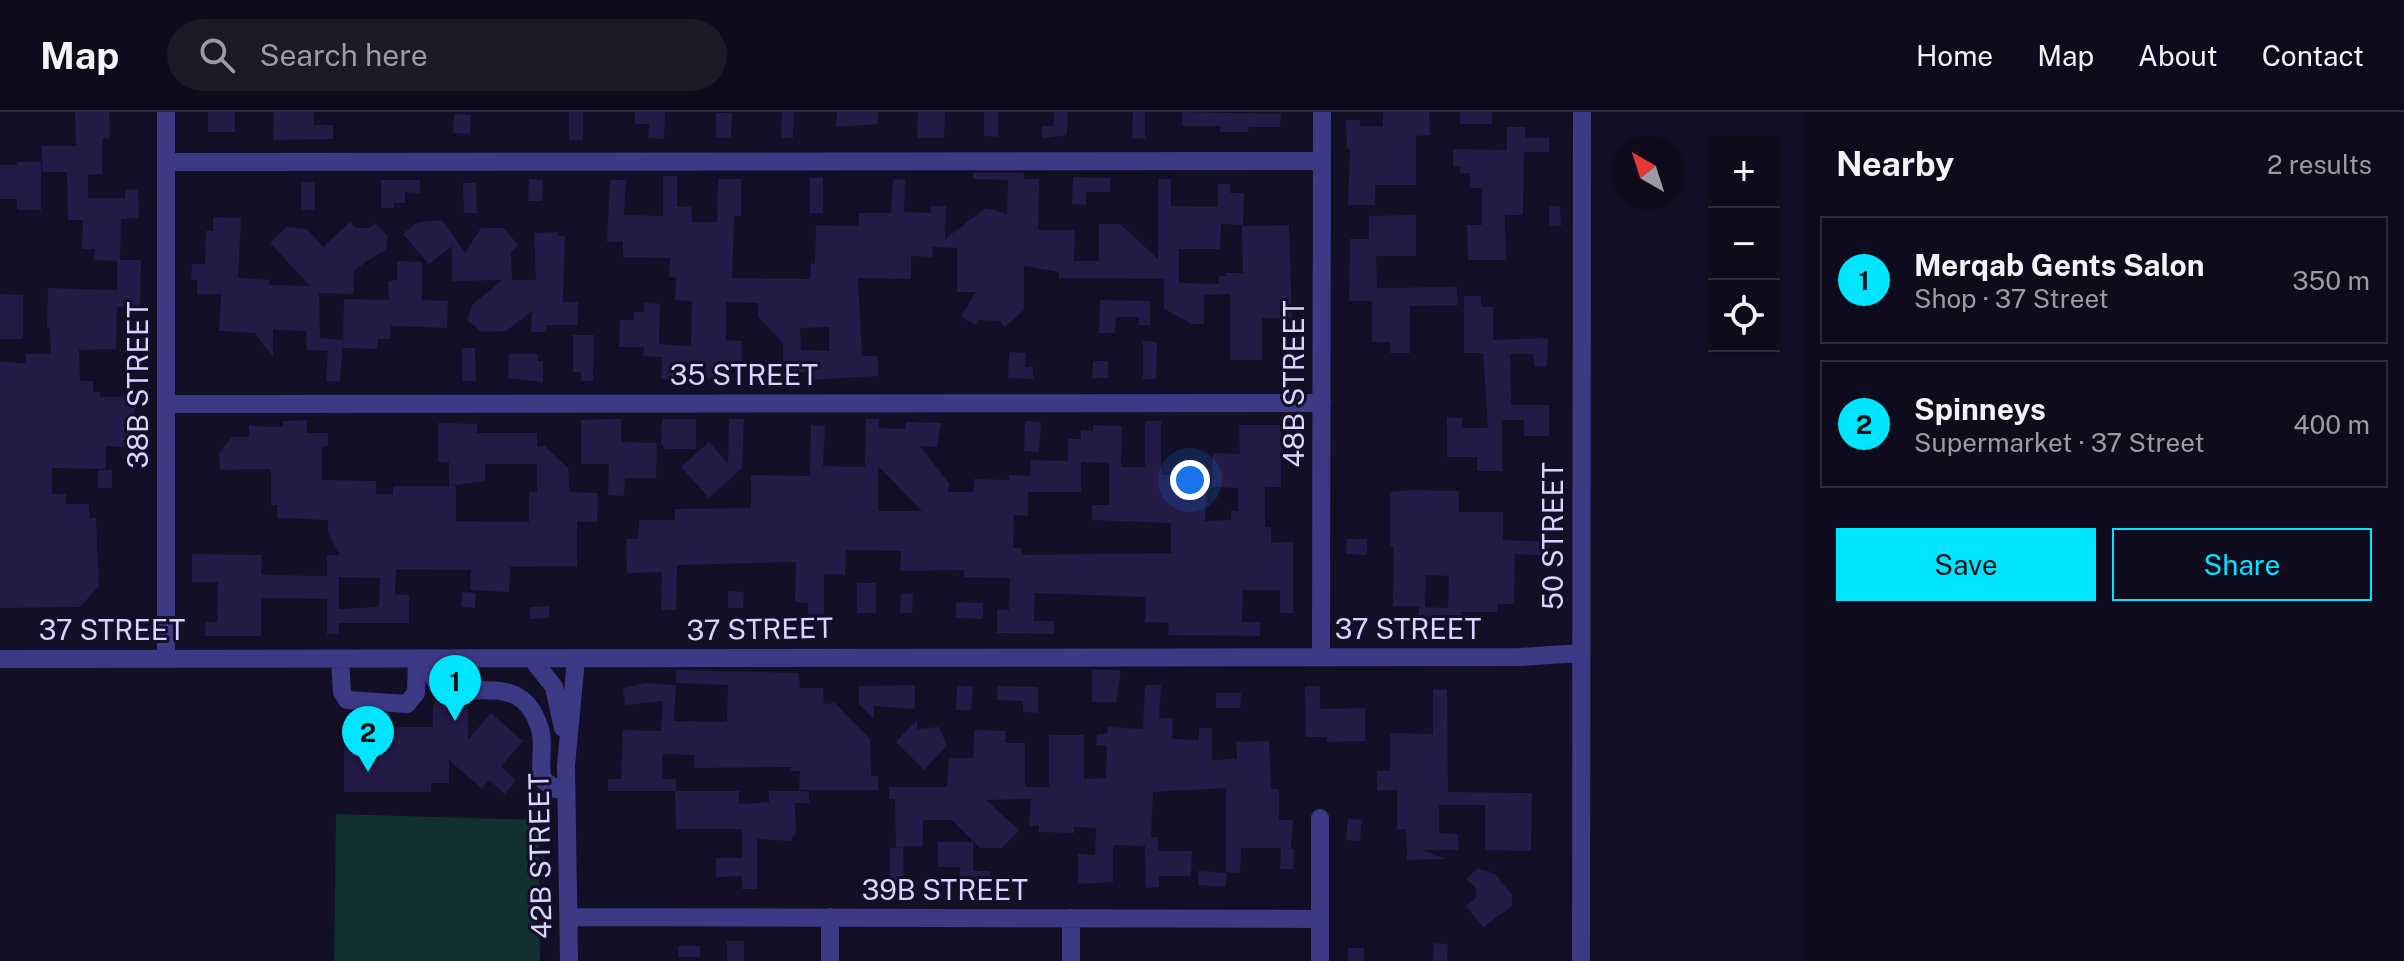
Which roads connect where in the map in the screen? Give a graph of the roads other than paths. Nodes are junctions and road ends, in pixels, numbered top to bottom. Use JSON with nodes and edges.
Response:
{"nodes":[{"id":1,"x":166,"y":112,"type":"edge"},
{"id":2,"x":1322,"y":112,"type":"edge"},
{"id":3,"x":1582,"y":112,"type":"edge"},
{"id":4,"x":1322,"y":161,"type":"junction"},
{"id":5,"x":166,"y":162,"type":"junction"},
{"id":6,"x":1322,"y":403,"type":"junction"},
{"id":7,"x":166,"y":404,"type":"junction"},
{"id":8,"x":1321,"y":656,"type":"junction"},
{"id":9,"x":166,"y":657,"type":"junction"},
{"id":10,"x":1581,"y":658,"type":"junction"},
{"id":11,"x":0,"y":659,"type":"edge"},
{"id":12,"x":532,"y":659,"type":"junction"},
{"id":13,"x":576,"y":659,"type":"junction"},
{"id":14,"x":340,"y":660,"type":"junction"},
{"id":15,"x":425,"y":660,"type":"junction"},
{"id":16,"x":566,"y":751,"type":"junction"},
{"id":17,"x":566,"y":789,"type":"junction"},
{"id":18,"x":1320,"y":818,"type":"dead end"},
{"id":19,"x":569,"y":917,"type":"junction"},
{"id":20,"x":830,"y":917,"type":"junction"},
{"id":21,"x":1071,"y":918,"type":"junction"},
{"id":22,"x":1320,"y":919,"type":"junction"},
{"id":23,"x":569,"y":961,"type":"edge"},
{"id":24,"x":830,"y":961,"type":"edge"},
{"id":25,"x":1071,"y":961,"type":"edge"},
{"id":26,"x":1320,"y":961,"type":"edge"},
{"id":27,"x":1581,"y":961,"type":"edge"}],
"edges":[{"from":1,"to":5,"type":"street","name":"38B STREET"},
{"from":2,"to":4,"type":"street","name":"48B STREET"},
{"from":3,"to":10,"type":"street","name":"50 STREET"},
{"from":4,"to":5,"type":"street"},
{"from":4,"to":6,"type":"street","name":"48B STREET"},
{"from":5,"to":7,"type":"street","name":"38B STREET"},
{"from":6,"to":7,"type":"street","name":"35 STREET"},
{"from":6,"to":8,"type":"street","name":"48B STREET"},
{"from":7,"to":9,"type":"street","name":"38B STREET"},
{"from":8,"to":10,"type":"street","name":"37 STREET"},
{"from":8,"to":13,"type":"street","name":"37 STREET"},
{"from":9,"to":11,"type":"street","name":"37 STREET"},
{"from":9,"to":14,"type":"street","name":"37 STREET"},
{"from":10,"to":27,"type":"street","name":"50 STREET"},
{"from":12,"to":13,"type":"street","name":"37 STREET"},
{"from":12,"to":15,"type":"street","name":"37 STREET"},
{"from":12,"to":16,"type":"street","name":"42B STREET"},
{"from":13,"to":16,"type":"street","name":"42B STREET"},
{"from":14,"to":15,"type":"street","name":"37 STREET"},
{"from":14,"to":15,"type":"street"},
{"from":15,"to":17,"type":"street"},
{"from":16,"to":17,"type":"street","name":"42B STREET"},
{"from":17,"to":19,"type":"street","name":"42B STREET"},
{"from":18,"to":22,"type":"street"},
{"from":19,"to":20,"type":"street","name":"39B STREET"},
{"from":19,"to":23,"type":"street","name":"42B STREET"},
{"from":20,"to":21,"type":"street","name":"39B STREET"},
{"from":20,"to":24,"type":"street"},
{"from":21,"to":22,"type":"street","name":"39B STREET"},
{"from":21,"to":25,"type":"street"},
{"from":22,"to":26,"type":"street"}]}
